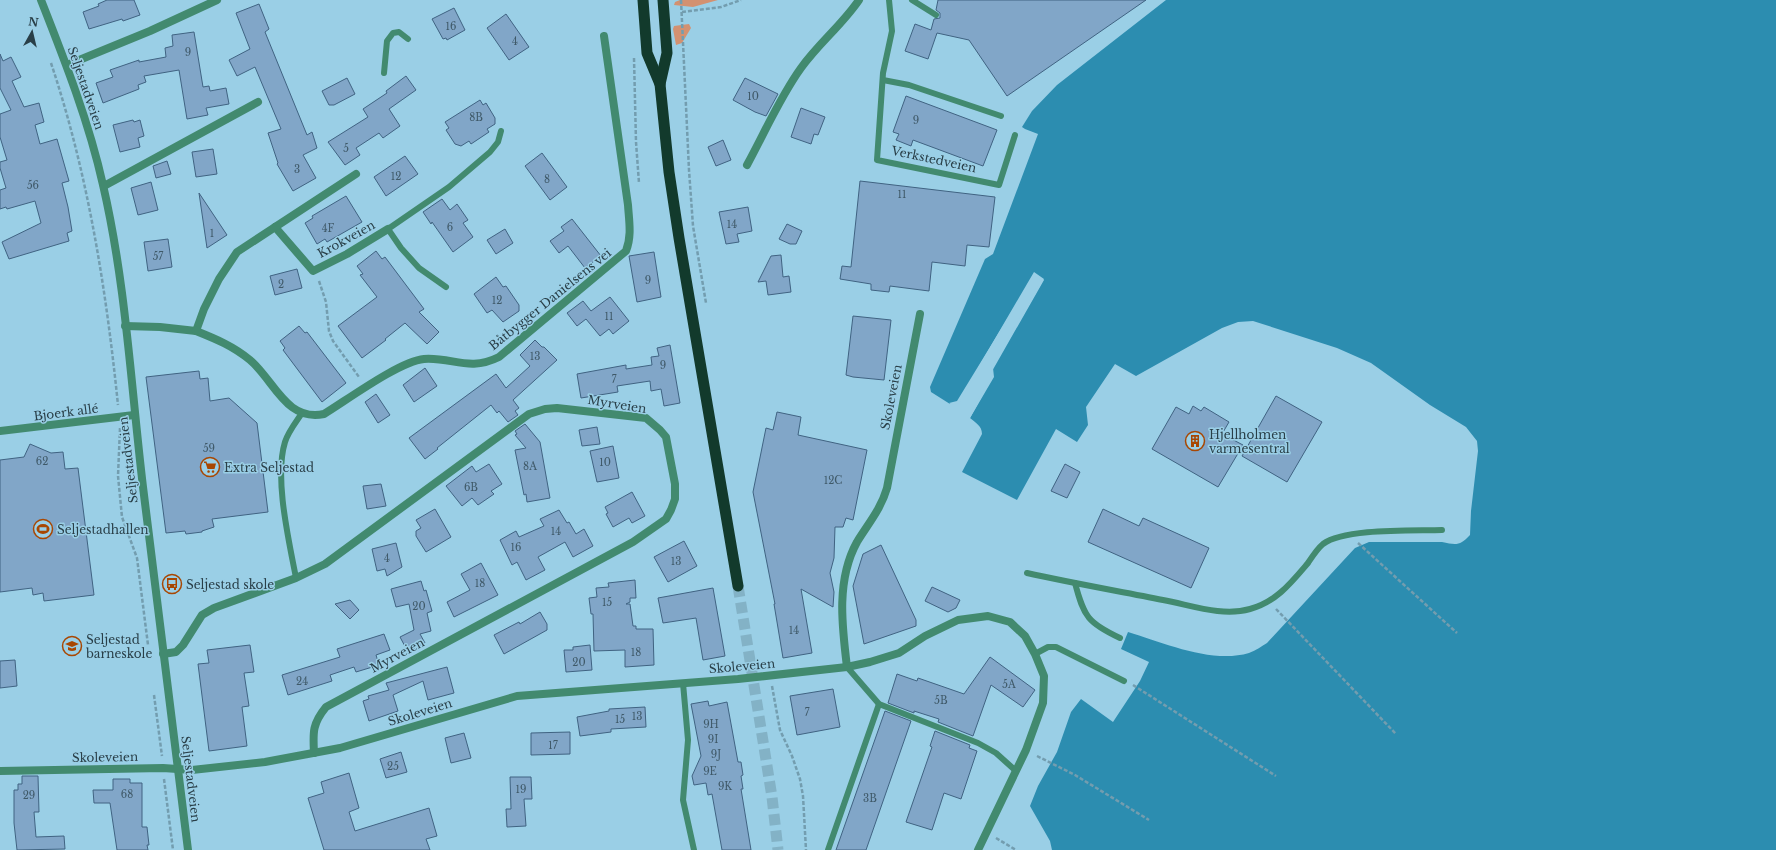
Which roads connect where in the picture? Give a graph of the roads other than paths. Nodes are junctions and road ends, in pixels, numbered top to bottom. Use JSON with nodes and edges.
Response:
{"nodes":[{"id":1,"x":41,"y":0,"type":"edge"},
{"id":2,"x":217,"y":0,"type":"edge"},
{"id":3,"x":643,"y":0,"type":"edge"},
{"id":4,"x":663,"y":0,"type":"edge"},
{"id":5,"x":859,"y":0,"type":"edge"},
{"id":6,"x":889,"y":0,"type":"edge"},
{"id":7,"x":912,"y":0,"type":"edge"},
{"id":8,"x":936,"y":15,"type":"dead end"},
{"id":9,"x":604,"y":36,"type":"dead end"},
{"id":10,"x":408,"y":40,"type":"dead end"},
{"id":11,"x":67,"y":65,"type":"junction"},
{"id":12,"x":384,"y":73,"type":"dead end"},
{"id":13,"x":883,"y":80,"type":"junction"},
{"id":14,"x":660,"y":84,"type":"junction"},
{"id":15,"x":258,"y":102,"type":"dead end"},
{"id":16,"x":1000,"y":116,"type":"dead end"},
{"id":17,"x":501,"y":131,"type":"dead end"},
{"id":18,"x":1015,"y":135,"type":"dead end"},
{"id":19,"x":747,"y":165,"type":"dead end"},
{"id":20,"x":356,"y":174,"type":"dead end"},
{"id":21,"x":104,"y":186,"type":"junction"},
{"id":22,"x":275,"y":227,"type":"junction"},
{"id":23,"x":388,"y":229,"type":"junction"},
{"id":24,"x":446,"y":287,"type":"dead end"},
{"id":25,"x":920,"y":314,"type":"dead end"},
{"id":26,"x":125,"y":326,"type":"junction"},
{"id":27,"x":196,"y":331,"type":"junction"},
{"id":28,"x":302,"y":413,"type":"junction"},
{"id":29,"x":134,"y":415,"type":"junction"},
{"id":30,"x":0,"y":431,"type":"edge"},
{"id":31,"x":1442,"y":530,"type":"dead end"},
{"id":32,"x":1027,"y":573,"type":"dead end"},
{"id":33,"x":296,"y":578,"type":"junction"},
{"id":34,"x":1075,"y":584,"type":"junction"},
{"id":35,"x":738,"y":586,"type":"tunnel mouth"},
{"id":36,"x":1120,"y":638,"type":"dead end"},
{"id":37,"x":163,"y":654,"type":"junction"},
{"id":38,"x":1035,"y":654,"type":"junction"},
{"id":39,"x":848,"y":667,"type":"junction"},
{"id":40,"x":1124,"y":681,"type":"dead end"},
{"id":41,"x":683,"y":683,"type":"junction"},
{"id":42,"x":879,"y":704,"type":"junction"},
{"id":43,"x":314,"y":753,"type":"junction"},
{"id":44,"x":178,"y":769,"type":"junction"},
{"id":45,"x":0,"y":771,"type":"edge"},
{"id":46,"x":1016,"y":771,"type":"junction"},
{"id":47,"x":188,"y":850,"type":"edge"},
{"id":48,"x":694,"y":850,"type":"edge"},
{"id":49,"x":828,"y":850,"type":"edge"},
{"id":50,"x":978,"y":850,"type":"edge"}],
"edges":[{"from":1,"to":11,"type":"street","name":"Seljestadveien"},
{"from":2,"to":11,"type":"street"},
{"from":3,"to":14,"type":"highway"},
{"from":4,"to":14,"type":"highway"},
{"from":5,"to":19,"type":"street"},
{"from":6,"to":13,"type":"lane","name":"Verkstedveien"},
{"from":7,"to":8,"type":"lane"},
{"from":9,"to":28,"type":"street","name":"Båtbygger Danielsens vei"},
{"from":10,"to":12,"type":"lane"},
{"from":11,"to":21,"type":"street","name":"Seljestadveien"},
{"from":13,"to":16,"type":"lane"},
{"from":13,"to":18,"type":"lane","name":"Verkstedveien"},
{"from":14,"to":35,"type":"highway"},
{"from":15,"to":21,"type":"street"},
{"from":17,"to":23,"type":"lane"},
{"from":20,"to":22,"type":"street"},
{"from":21,"to":26,"type":"street","name":"Seljestadveien"},
{"from":22,"to":23,"type":"street","name":"Krokveien"},
{"from":22,"to":27,"type":"street"},
{"from":23,"to":24,"type":"lane","name":"Krokveien"},
{"from":25,"to":39,"type":"street","name":"Skoleveien"},
{"from":26,"to":27,"type":"street"},
{"from":26,"to":29,"type":"street","name":"Seljestadveien"},
{"from":27,"to":28,"type":"street"},
{"from":28,"to":33,"type":"lane"},
{"from":29,"to":30,"type":"street","name":"Bjoerk allé"},
{"from":29,"to":37,"type":"street","name":"Seljestadveien"},
{"from":31,"to":34,"type":"lane"},
{"from":32,"to":34,"type":"lane"},
{"from":33,"to":37,"type":"street","name":"Myrveien"},
{"from":33,"to":43,"type":"street","name":"Myrveien"},
{"from":34,"to":36,"type":"lane"},
{"from":37,"to":44,"type":"street","name":"Seljestadveien"},
{"from":38,"to":39,"type":"street","name":"Skoleveien"},
{"from":38,"to":40,"type":"lane"},
{"from":38,"to":46,"type":"street","name":"Skoleveien"},
{"from":39,"to":41,"type":"street","name":"Skoleveien"},
{"from":39,"to":42,"type":"lane"},
{"from":41,"to":43,"type":"street","name":"Skoleveien"},
{"from":41,"to":48,"type":"lane"},
{"from":42,"to":46,"type":"lane"},
{"from":42,"to":49,"type":"lane"},
{"from":43,"to":44,"type":"street","name":"Skoleveien"},
{"from":44,"to":45,"type":"street","name":"Skoleveien"},
{"from":44,"to":47,"type":"street","name":"Seljestadveien"},
{"from":46,"to":50,"type":"street","name":"Skoleveien"}]}
